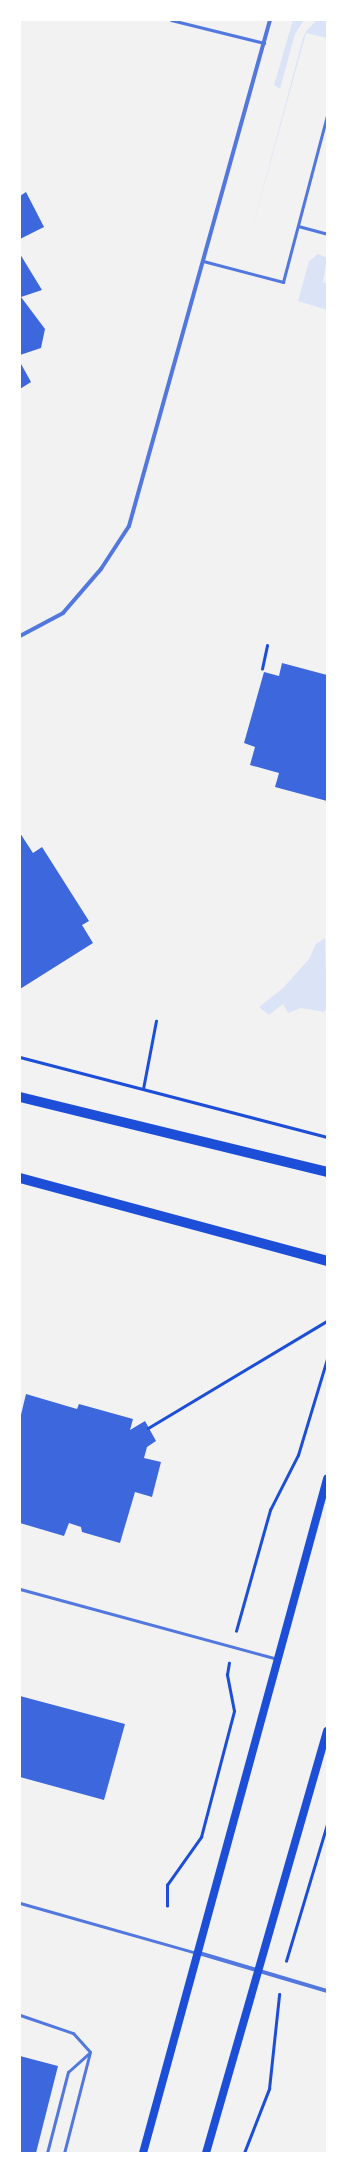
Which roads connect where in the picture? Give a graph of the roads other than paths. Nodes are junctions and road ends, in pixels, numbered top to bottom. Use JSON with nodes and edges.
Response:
{"nodes":[{"id":1,"x":171,"y":20,"type":"edge"},
{"id":2,"x":270,"y":20,"type":"edge"},
{"id":3,"x":264,"y":43,"type":"junction"},
{"id":4,"x":327,"y":115,"type":"edge"},
{"id":5,"x":298,"y":226,"type":"junction"},
{"id":6,"x":327,"y":234,"type":"edge"},
{"id":7,"x":203,"y":261,"type":"junction"},
{"id":8,"x":20,"y":636,"type":"edge"},
{"id":9,"x":20,"y":1097,"type":"edge"},
{"id":10,"x":327,"y":1172,"type":"edge"},
{"id":11,"x":20,"y":1178,"type":"edge"},
{"id":12,"x":327,"y":1261,"type":"edge"},
{"id":13,"x":327,"y":1479,"type":"edge"},
{"id":14,"x":20,"y":1589,"type":"edge"},
{"id":15,"x":278,"y":1659,"type":"junction"},
{"id":16,"x":327,"y":1731,"type":"edge"},
{"id":17,"x":20,"y":1903,"type":"edge"},
{"id":18,"x":199,"y":1953,"type":"junction"},
{"id":19,"x":258,"y":1970,"type":"junction"},
{"id":20,"x":327,"y":1991,"type":"edge"},
{"id":21,"x":20,"y":2016,"type":"edge"},
{"id":22,"x":90,"y":2052,"type":"junction"},
{"id":23,"x":47,"y":2153,"type":"edge"},
{"id":24,"x":64,"y":2153,"type":"edge"},
{"id":25,"x":144,"y":2153,"type":"edge"},
{"id":26,"x":206,"y":2153,"type":"edge"}],
"edges":[{"from":1,"to":3,"type":"lane"},
{"from":2,"to":3,"type":"street"},
{"from":3,"to":7,"type":"street"},
{"from":4,"to":5,"type":"lane"},
{"from":5,"to":6,"type":"lane"},
{"from":5,"to":7,"type":"lane"},
{"from":7,"to":8,"type":"street"},
{"from":9,"to":10,"type":"main road"},
{"from":11,"to":12,"type":"main road"},
{"from":13,"to":15,"type":"main road"},
{"from":14,"to":15,"type":"lane"},
{"from":15,"to":18,"type":"main road"},
{"from":16,"to":19,"type":"main road"},
{"from":17,"to":18,"type":"lane"},
{"from":18,"to":19,"type":"street"},
{"from":18,"to":25,"type":"main road"},
{"from":19,"to":20,"type":"street"},
{"from":19,"to":26,"type":"main road"},
{"from":21,"to":22,"type":"lane"},
{"from":22,"to":23,"type":"lane"},
{"from":22,"to":24,"type":"lane"}]}
